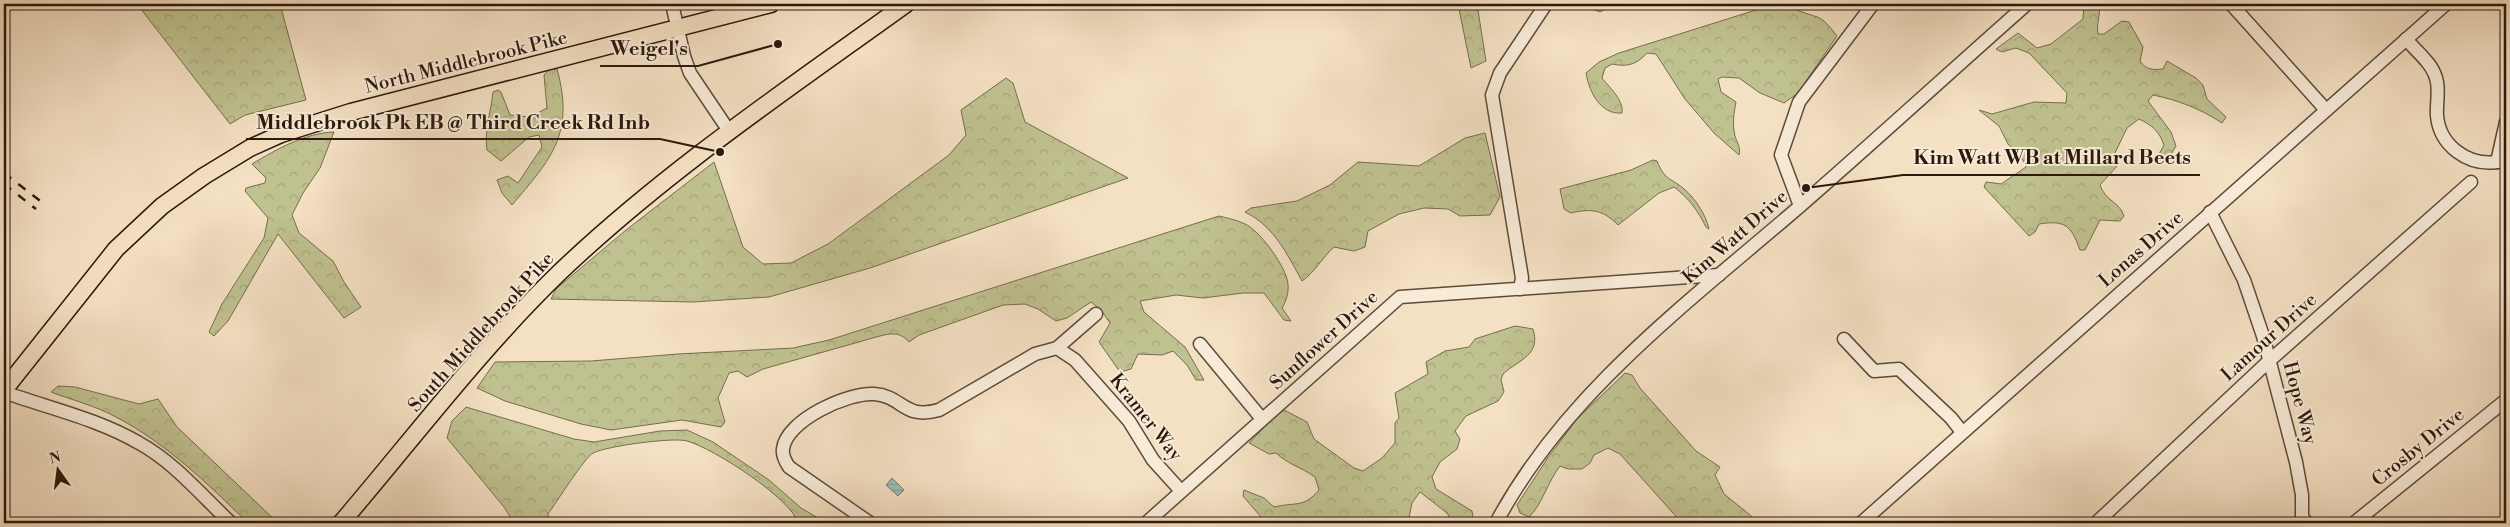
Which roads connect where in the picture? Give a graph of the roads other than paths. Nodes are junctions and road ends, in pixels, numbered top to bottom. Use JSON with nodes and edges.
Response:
{"nodes":[{"id":1,"x":672,"y":4,"type":"edge"},
{"id":2,"x":771,"y":4,"type":"edge"},
{"id":3,"x":906,"y":4,"type":"edge"},
{"id":4,"x":1546,"y":4,"type":"edge"},
{"id":5,"x":1873,"y":4,"type":"edge"},
{"id":6,"x":2027,"y":4,"type":"edge"},
{"id":7,"x":2231,"y":4,"type":"edge"},
{"id":8,"x":2446,"y":4,"type":"edge"},
{"id":9,"x":677,"y":29,"type":"junction"},
{"id":10,"x":2406,"y":39,"type":"junction"},
{"id":11,"x":2326,"y":110,"type":"junction"},
{"id":12,"x":2506,"y":122,"type":"edge"},
{"id":13,"x":729,"y":131,"type":"junction"},
{"id":14,"x":2502,"y":161,"type":"edge"},
{"id":15,"x":2471,"y":182,"type":"dead end"},
{"id":16,"x":1800,"y":206,"type":"junction"},
{"id":17,"x":2210,"y":212,"type":"junction"},
{"id":18,"x":1719,"y":275,"type":"junction"},
{"id":19,"x":1520,"y":289,"type":"junction"},
{"id":20,"x":1096,"y":314,"type":"dead end"},
{"id":21,"x":1844,"y":339,"type":"dead end"},
{"id":22,"x":1200,"y":344,"type":"dead end"},
{"id":23,"x":1057,"y":348,"type":"junction"},
{"id":24,"x":2269,"y":361,"type":"junction"},
{"id":25,"x":4,"y":391,"type":"edge"},
{"id":26,"x":2506,"y":400,"type":"edge"},
{"id":27,"x":1262,"y":419,"type":"junction"},
{"id":28,"x":1962,"y":432,"type":"junction"},
{"id":29,"x":1182,"y":491,"type":"junction"},
{"id":30,"x":1874,"y":512,"type":"junction"},
{"id":31,"x":2303,"y":521,"type":"edge"},
{"id":32,"x":231,"y":523,"type":"edge"},
{"id":33,"x":341,"y":523,"type":"edge"},
{"id":34,"x":870,"y":523,"type":"edge"},
{"id":35,"x":1146,"y":523,"type":"edge"},
{"id":36,"x":1496,"y":523,"type":"edge"},
{"id":37,"x":1861,"y":523,"type":"edge"},
{"id":38,"x":1880,"y":523,"type":"edge"},
{"id":39,"x":2096,"y":523,"type":"edge"},
{"id":40,"x":2354,"y":523,"type":"edge"}],
"edges":[{"from":1,"to":9,"type":"street"},
{"from":2,"to":9,"type":"main road","name":"North Middlebrook Pike"},
{"from":3,"to":13,"type":"main road","name":"South Middlebrook Pike"},
{"from":4,"to":19,"type":"street"},
{"from":5,"to":16,"type":"street"},
{"from":6,"to":16,"type":"street","name":"Kim Watt Drive"},
{"from":7,"to":11,"type":"street"},
{"from":8,"to":10,"type":"street","name":"Lonas Drive"},
{"from":9,"to":13,"type":"street"},
{"from":9,"to":25,"type":"main road","name":"North Middlebrook Pike"},
{"from":10,"to":11,"type":"street","name":"Lonas Drive"},
{"from":10,"to":14,"type":"street"},
{"from":11,"to":17,"type":"street","name":"Lonas Drive"},
{"from":12,"to":14,"type":"street"},
{"from":13,"to":33,"type":"main road","name":"South Middlebrook Pike"},
{"from":15,"to":24,"type":"street","name":"Lamour Drive"},
{"from":16,"to":18,"type":"street","name":"Kim Watt Drive"},
{"from":17,"to":24,"type":"street","name":"Hope Way"},
{"from":17,"to":28,"type":"street","name":"Lonas Drive"},
{"from":18,"to":19,"type":"street","name":"Sunflower Drive"},
{"from":18,"to":36,"type":"street","name":"Kim Watt Drive"},
{"from":19,"to":27,"type":"street","name":"Sunflower Drive"},
{"from":20,"to":23,"type":"street"},
{"from":21,"to":28,"type":"street"},
{"from":22,"to":27,"type":"street"},
{"from":23,"to":29,"type":"street","name":"Kramer Way"},
{"from":23,"to":34,"type":"street"},
{"from":24,"to":31,"type":"street","name":"Hope Way"},
{"from":24,"to":39,"type":"street","name":"Lamour Drive"},
{"from":25,"to":32,"type":"street"},
{"from":26,"to":40,"type":"street","name":"Crosby Drive"},
{"from":27,"to":29,"type":"street","name":"Sunflower Drive"},
{"from":28,"to":30,"type":"street","name":"Lonas Drive"},
{"from":29,"to":35,"type":"street","name":"Sunflower Drive"},
{"from":30,"to":37,"type":"street","name":"Lonas Drive"},
{"from":30,"to":38,"type":"street"}]}
